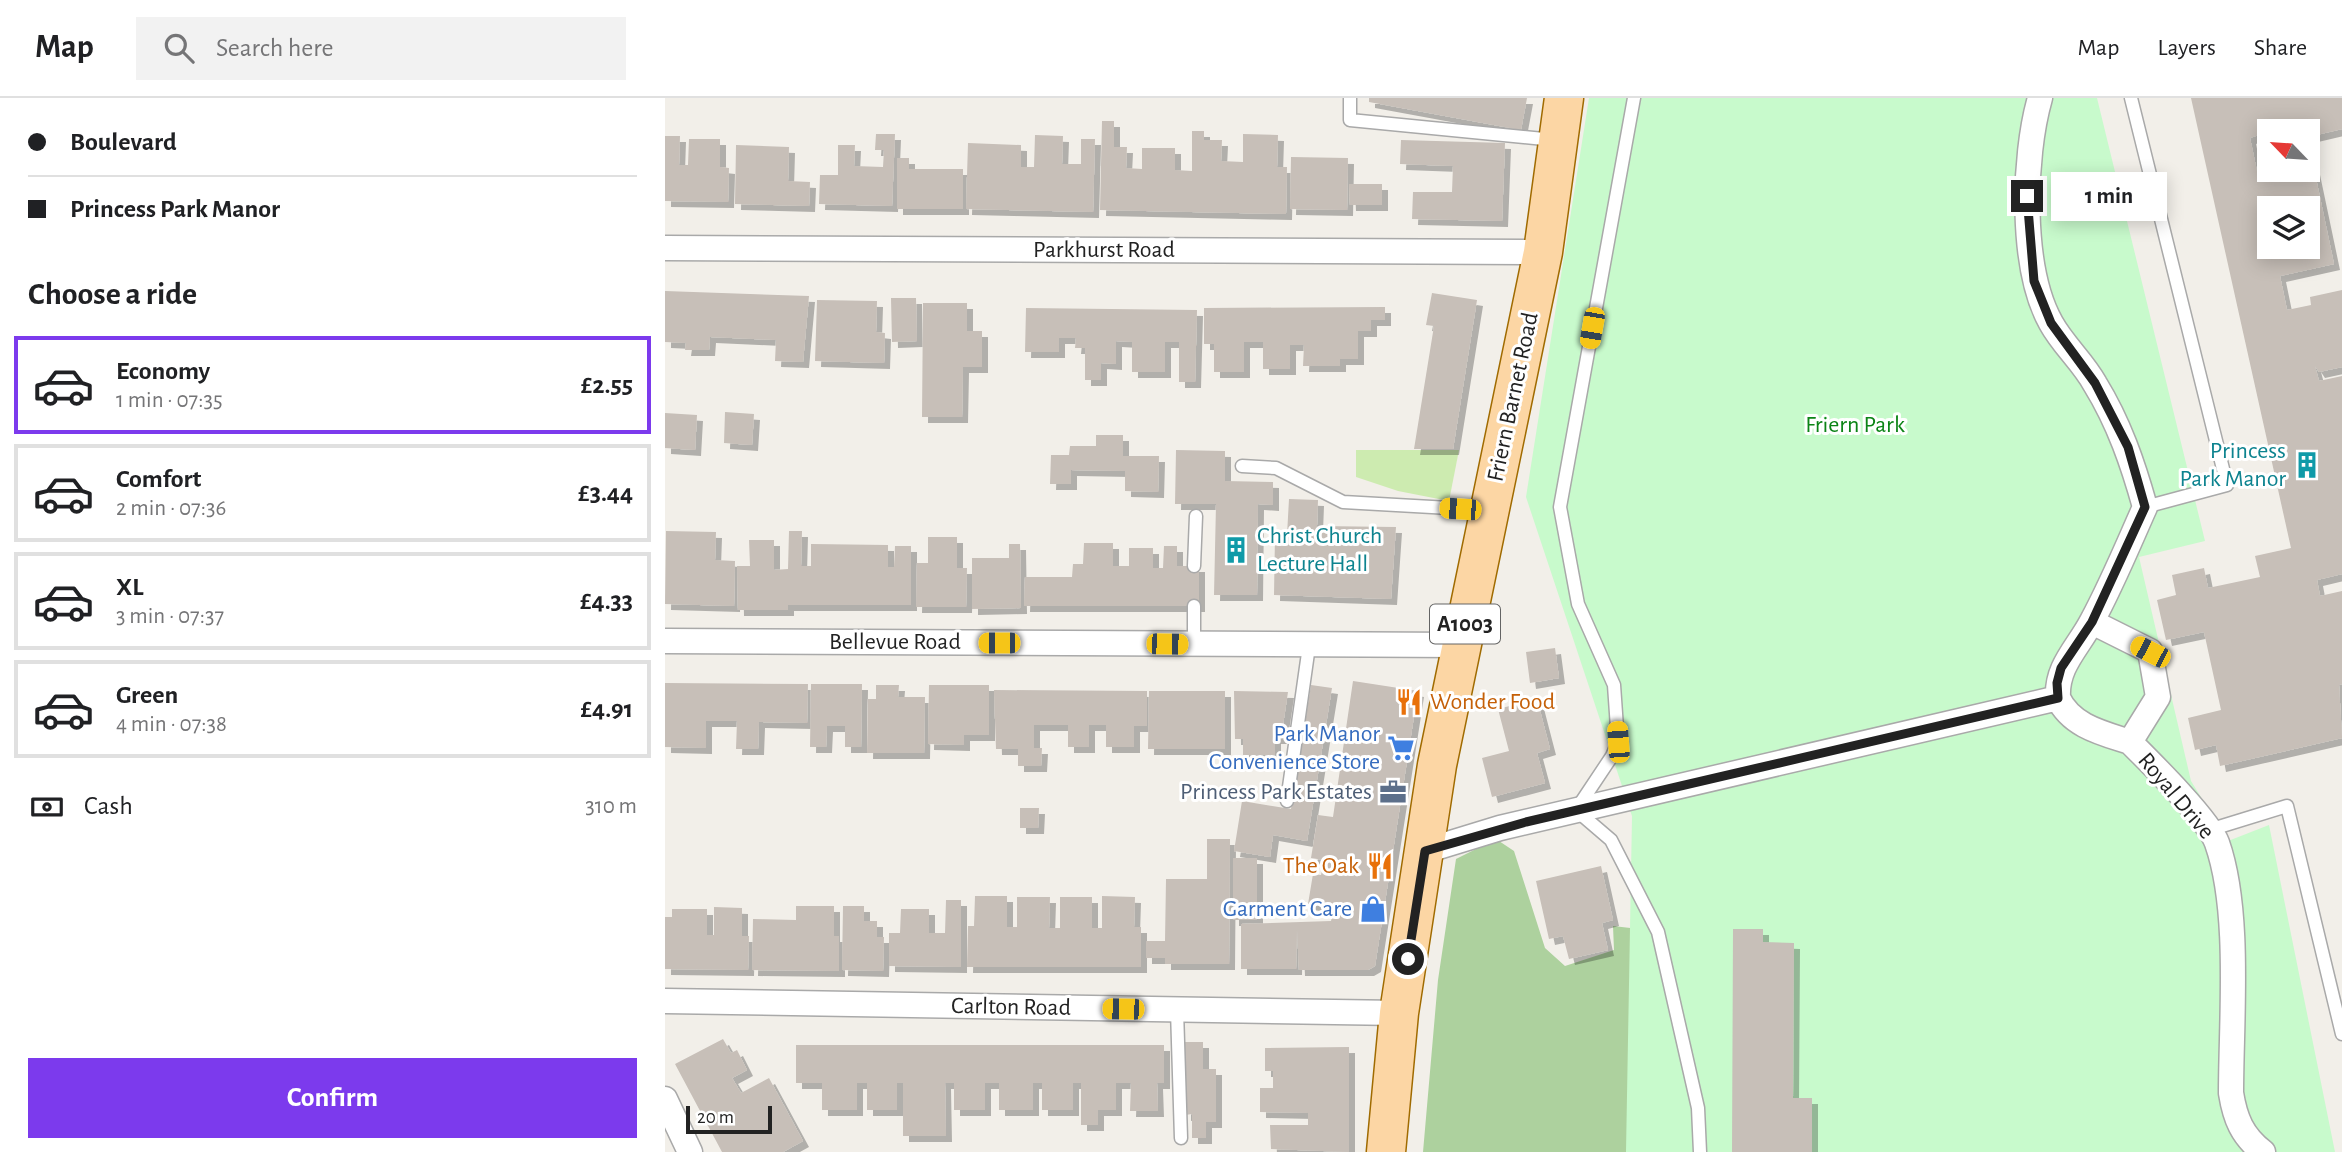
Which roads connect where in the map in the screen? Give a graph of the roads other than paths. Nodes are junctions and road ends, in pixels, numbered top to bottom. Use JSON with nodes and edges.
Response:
{"nodes":[{"id":1,"x":1350,"y":98,"type":"edge"},
{"id":2,"x":1564,"y":98,"type":"edge"},
{"id":3,"x":1634,"y":98,"type":"edge"},
{"id":4,"x":2040,"y":98,"type":"edge"},
{"id":5,"x":2131,"y":98,"type":"edge"},
{"id":6,"x":1558,"y":141,"type":"junction"},
{"id":7,"x":665,"y":248,"type":"edge"},
{"id":8,"x":1543,"y":252,"type":"junction"},
{"id":9,"x":1242,"y":466,"type":"dead end"},
{"id":10,"x":2145,"y":507,"type":"junction"},
{"id":11,"x":1489,"y":510,"type":"junction"},
{"id":12,"x":1196,"y":516,"type":"dead end"},
{"id":13,"x":1194,"y":566,"type":"dead end"},
{"id":14,"x":1193,"y":606,"type":"dead end"},
{"id":15,"x":2092,"y":622,"type":"junction"},
{"id":16,"x":665,"y":640,"type":"edge"},
{"id":17,"x":1194,"y":645,"type":"junction"},
{"id":18,"x":1461,"y":645,"type":"junction"},
{"id":19,"x":1309,"y":646,"type":"junction"},
{"id":20,"x":2058,"y":698,"type":"junction"},
{"id":21,"x":2130,"y":742,"type":"junction"},
{"id":22,"x":1287,"y":801,"type":"dead end"},
{"id":23,"x":1576,"y":810,"type":"junction"},
{"id":24,"x":2208,"y":830,"type":"junction"},
{"id":25,"x":1425,"y":851,"type":"junction"},
{"id":26,"x":665,"y":1001,"type":"edge"},
{"id":27,"x":1177,"y":1010,"type":"junction"},
{"id":28,"x":1399,"y":1013,"type":"junction"},
{"id":29,"x":2342,"y":1034,"type":"edge"},
{"id":30,"x":665,"y":1099,"type":"edge"},
{"id":31,"x":1181,"y":1138,"type":"dead end"},
{"id":32,"x":690,"y":1152,"type":"edge"},
{"id":33,"x":1386,"y":1152,"type":"edge"},
{"id":34,"x":1700,"y":1152,"type":"edge"},
{"id":35,"x":2263,"y":1152,"type":"edge"}],
"edges":[{"from":1,"to":6,"type":"lane"},
{"from":2,"to":6,"type":"main road","name":"Friern Barnet Road","number":"A1003"},
{"from":3,"to":23,"type":"lane"},
{"from":4,"to":10,"type":"street"},
{"from":5,"to":10,"type":"lane"},
{"from":6,"to":8,"type":"main road","name":"Friern Barnet Road","number":"A1003"},
{"from":7,"to":8,"type":"street","name":"Parkhurst Road"},
{"from":8,"to":11,"type":"main road","name":"Friern Barnet Road","number":"A1003"},
{"from":9,"to":11,"type":"lane"},
{"from":10,"to":15,"type":"street"},
{"from":11,"to":18,"type":"main road","name":"Friern Barnet Road","number":"A1003"},
{"from":12,"to":13,"type":"lane"},
{"from":14,"to":17,"type":"lane"},
{"from":15,"to":20,"type":"street"},
{"from":15,"to":21,"type":"street","name":"Royal Drive"},
{"from":16,"to":17,"type":"street","name":"Bellevue Road"},
{"from":17,"to":19,"type":"street","name":"Bellevue Road"},
{"from":18,"to":19,"type":"street","name":"Bellevue Road"},
{"from":18,"to":25,"type":"main road","name":"Friern Barnet Road","number":"A1003"},
{"from":19,"to":22,"type":"lane"},
{"from":20,"to":21,"type":"street"},
{"from":20,"to":23,"type":"street"},
{"from":21,"to":24,"type":"street","name":"Royal Drive"},
{"from":23,"to":25,"type":"street"},
{"from":23,"to":34,"type":"lane"},
{"from":24,"to":29,"type":"lane"},
{"from":24,"to":35,"type":"street","name":"Royal Drive"},
{"from":25,"to":28,"type":"main road","name":"Friern Barnet Road","number":"A1003"},
{"from":26,"to":27,"type":"street","name":"Carlton Road"},
{"from":27,"to":28,"type":"street","name":"Carlton Road"},
{"from":27,"to":31,"type":"lane"},
{"from":28,"to":33,"type":"main road","name":"Friern Barnet Road","number":"A1003"},
{"from":30,"to":32,"type":"street"}]}
